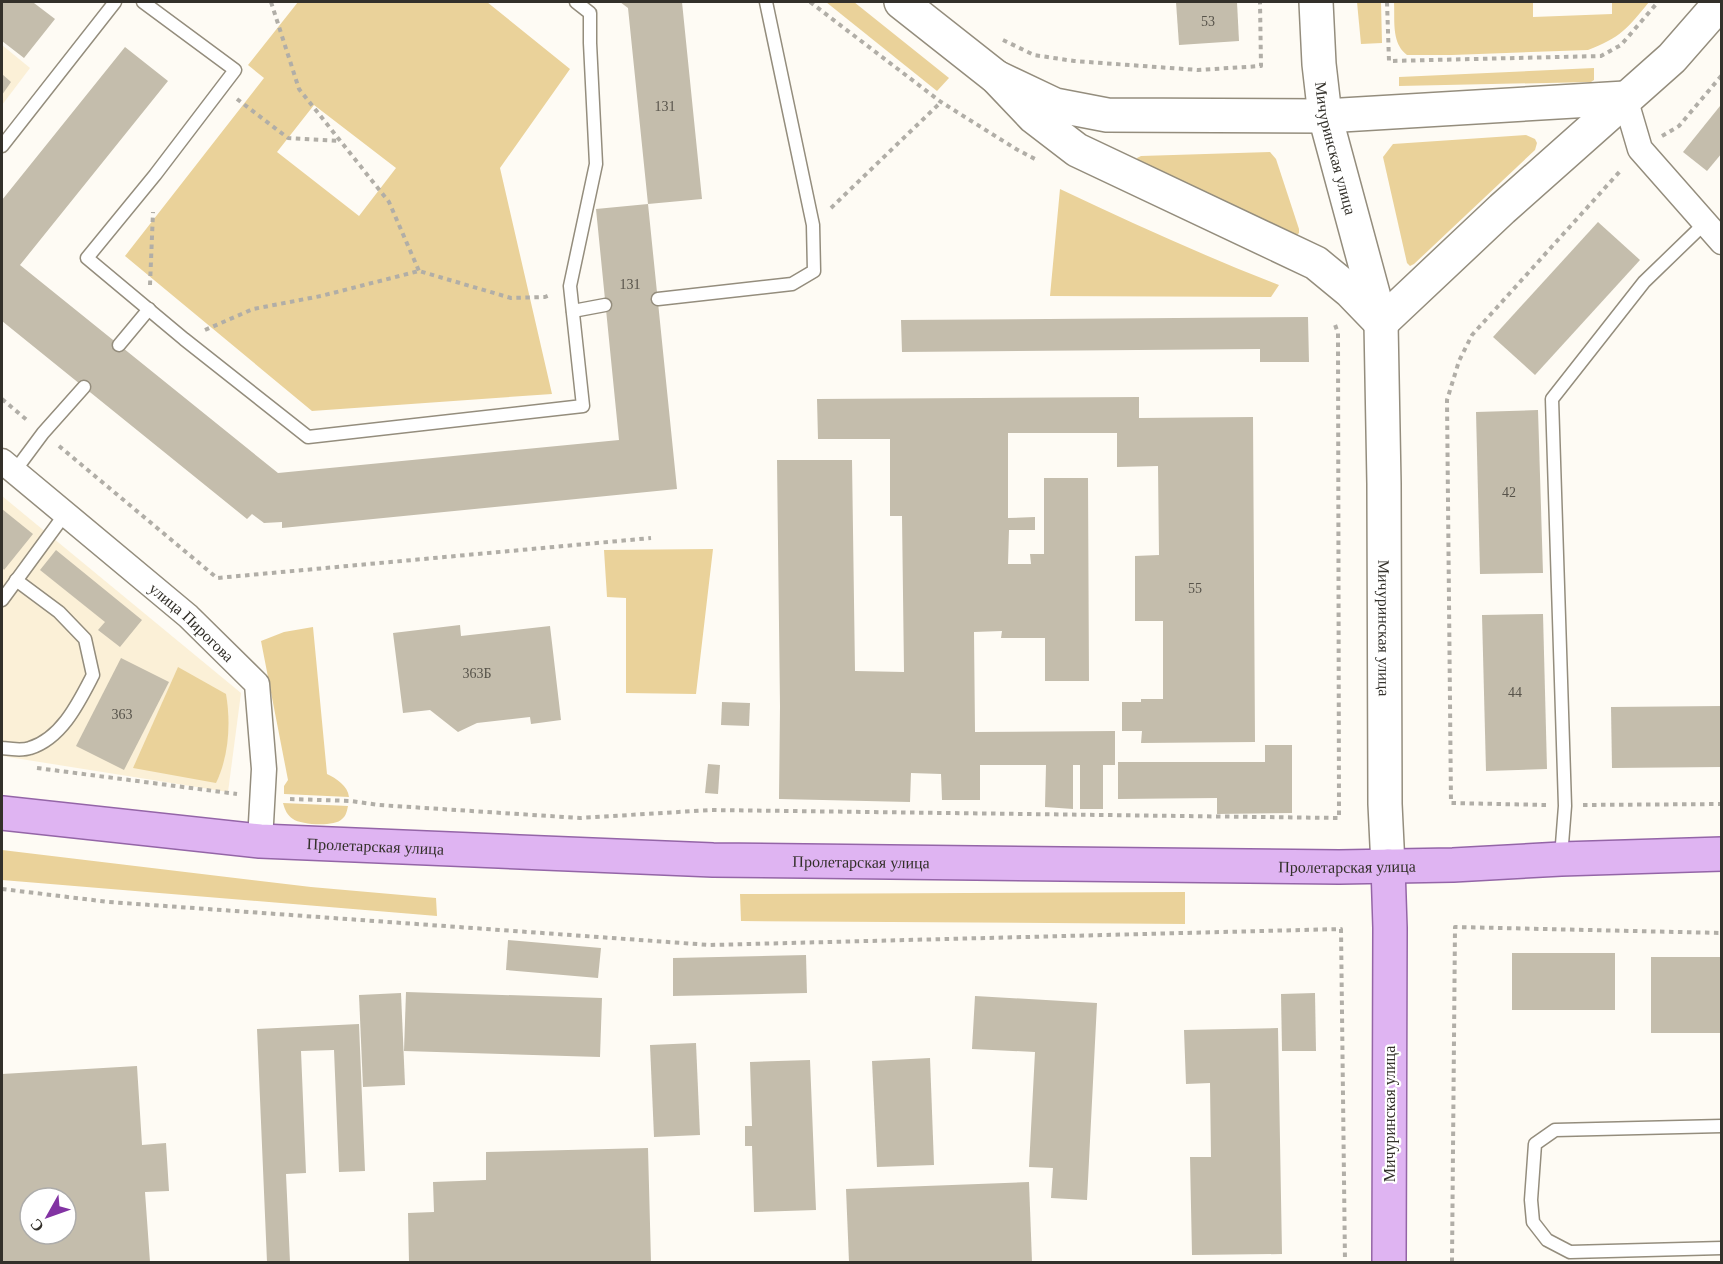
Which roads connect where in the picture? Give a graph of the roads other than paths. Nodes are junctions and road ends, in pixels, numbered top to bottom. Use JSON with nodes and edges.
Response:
{"nodes":[{"id":1,"x":115,"y":2,"type":"edge"},
{"id":2,"x":143,"y":2,"type":"edge"},
{"id":3,"x":576,"y":2,"type":"edge"},
{"id":4,"x":766,"y":2,"type":"edge"},
{"id":5,"x":901,"y":2,"type":"edge"},
{"id":6,"x":1316,"y":2,"type":"edge"},
{"id":7,"x":1721,"y":2,"type":"edge"},
{"id":8,"x":996,"y":77,"type":"junction"},
{"id":9,"x":1625,"y":98,"type":"junction"},
{"id":10,"x":1325,"y":116,"type":"junction"},
{"id":11,"x":2,"y":146,"type":"edge"},
{"id":12,"x":1705,"y":223,"type":"junction"},
{"id":13,"x":1722,"y":242,"type":"edge"},
{"id":14,"x":658,"y":299,"type":"dead end"},
{"id":15,"x":606,"y":305,"type":"dead end"},
{"id":16,"x":149,"y":309,"type":"junction"},
{"id":17,"x":573,"y":311,"type":"junction"},
{"id":18,"x":1381,"y":322,"type":"junction"},
{"id":19,"x":119,"y":345,"type":"dead end"},
{"id":20,"x":84,"y":387,"type":"dead end"},
{"id":21,"x":8,"y":467,"type":"edge"},
{"id":22,"x":64,"y":514,"type":"junction"},
{"id":23,"x":16,"y":580,"type":"junction"},
{"id":24,"x":2,"y":600,"type":"edge"},
{"id":25,"x":2,"y":748,"type":"edge"},
{"id":26,"x":2,"y":813,"type":"edge"},
{"id":27,"x":260,"y":841,"type":"junction"},
{"id":28,"x":1722,"y":854,"type":"edge"},
{"id":29,"x":1561,"y":859,"type":"junction"},
{"id":30,"x":1388,"y":866,"type":"junction"},
{"id":31,"x":1722,"y":1126,"type":"edge"},
{"id":32,"x":1722,"y":1248,"type":"edge"},
{"id":33,"x":1389,"y":1263,"type":"edge"}],
"edges":[{"from":1,"to":11,"type":"lane"},
{"from":2,"to":16,"type":"lane"},
{"from":3,"to":17,"type":"lane"},
{"from":4,"to":14,"type":"lane"},
{"from":5,"to":8,"type":"main road"},
{"from":6,"to":10,"type":"main road","name":"Мичуринская улица"},
{"from":7,"to":9,"type":"main road"},
{"from":8,"to":10,"type":"main road"},
{"from":8,"to":18,"type":"main road"},
{"from":9,"to":10,"type":"main road"},
{"from":9,"to":12,"type":"street"},
{"from":9,"to":18,"type":"main road"},
{"from":10,"to":18,"type":"main road","name":"Мичуринская улица"},
{"from":12,"to":13,"type":"street"},
{"from":12,"to":29,"type":"lane"},
{"from":15,"to":17,"type":"lane"},
{"from":16,"to":17,"type":"lane"},
{"from":16,"to":19,"type":"lane"},
{"from":18,"to":30,"type":"main road","name":"Мичуринская улица"},
{"from":20,"to":21,"type":"lane"},
{"from":21,"to":22,"type":"street","name":"улица Пирогова"},
{"from":22,"to":23,"type":"lane"},
{"from":22,"to":27,"type":"street","name":"улица Пирогова"},
{"from":23,"to":24,"type":"lane"},
{"from":23,"to":25,"type":"lane"},
{"from":26,"to":27,"type":"main road","name":"Пролетарская улица"},
{"from":27,"to":30,"type":"main road","name":"Пролетарская улица"},
{"from":28,"to":29,"type":"main road","name":"Пролетарская улица"},
{"from":29,"to":30,"type":"main road","name":"Пролетарская улица"},
{"from":30,"to":33,"type":"main road","name":"Мичуринская улица"},
{"from":31,"to":32,"type":"lane"}]}
